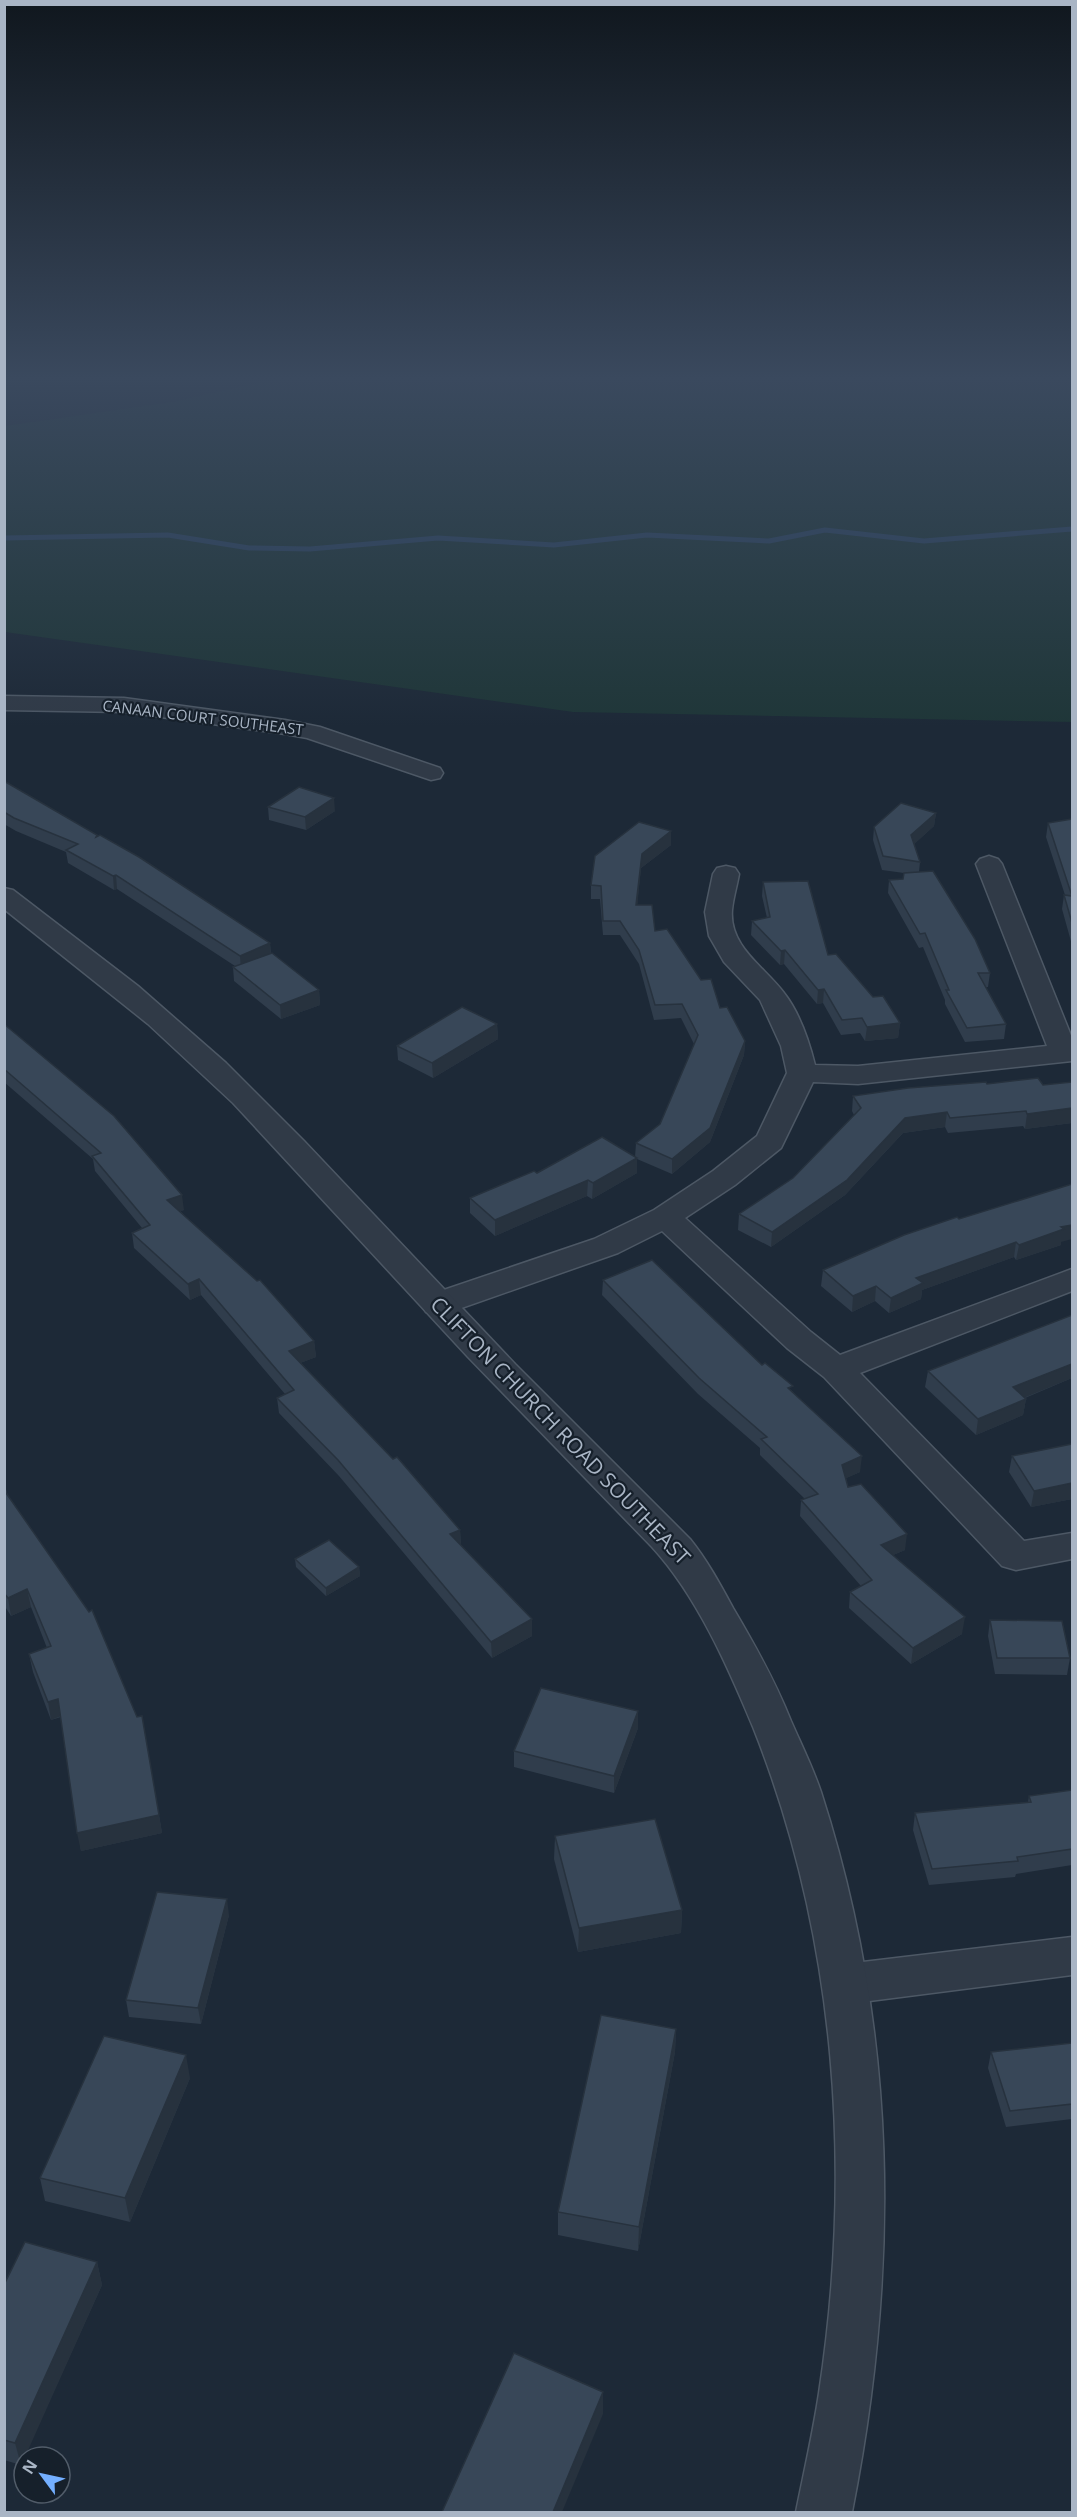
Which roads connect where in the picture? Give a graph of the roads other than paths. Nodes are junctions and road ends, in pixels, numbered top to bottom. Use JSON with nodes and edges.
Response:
{"nodes":[{"id":1,"x":4,"y":703,"type":"edge"},
{"id":2,"x":431,"y":773,"type":"dead end"},
{"id":3,"x":989,"y":864,"type":"dead end"},
{"id":4,"x":726,"y":874,"type":"dead end"},
{"id":5,"x":4,"y":896,"type":"edge"},
{"id":6,"x":1069,"y":1053,"type":"edge"},
{"id":7,"x":802,"y":1073,"type":"junction"},
{"id":8,"x":665,"y":1217,"type":"junction"},
{"id":9,"x":1072,"y":1279,"type":"edge"},
{"id":10,"x":438,"y":1304,"type":"junction"},
{"id":11,"x":836,"y":1369,"type":"junction"},
{"id":12,"x":1072,"y":1546,"type":"edge"},
{"id":13,"x":1072,"y":1956,"type":"edge"},
{"id":14,"x":846,"y":1984,"type":"junction"},
{"id":15,"x":824,"y":2512,"type":"edge"}],
"edges":[{"from":1,"to":2,"type":"street","name":"CANAAN COURT SOUTHEAST"},
{"from":3,"to":6,"type":"street"},
{"from":4,"to":7,"type":"street"},
{"from":5,"to":10,"type":"street","name":"CLIFTON CHURCH ROAD SOUTHEAST"},
{"from":6,"to":7,"type":"street"},
{"from":7,"to":8,"type":"street"},
{"from":8,"to":10,"type":"street"},
{"from":8,"to":11,"type":"street"},
{"from":9,"to":11,"type":"street"},
{"from":10,"to":14,"type":"street","name":"CLIFTON CHURCH ROAD SOUTHEAST"},
{"from":11,"to":12,"type":"street"},
{"from":13,"to":14,"type":"street"},
{"from":14,"to":15,"type":"street","name":"CLIFTON CHURCH ROAD SOUTHEAST"}]}
